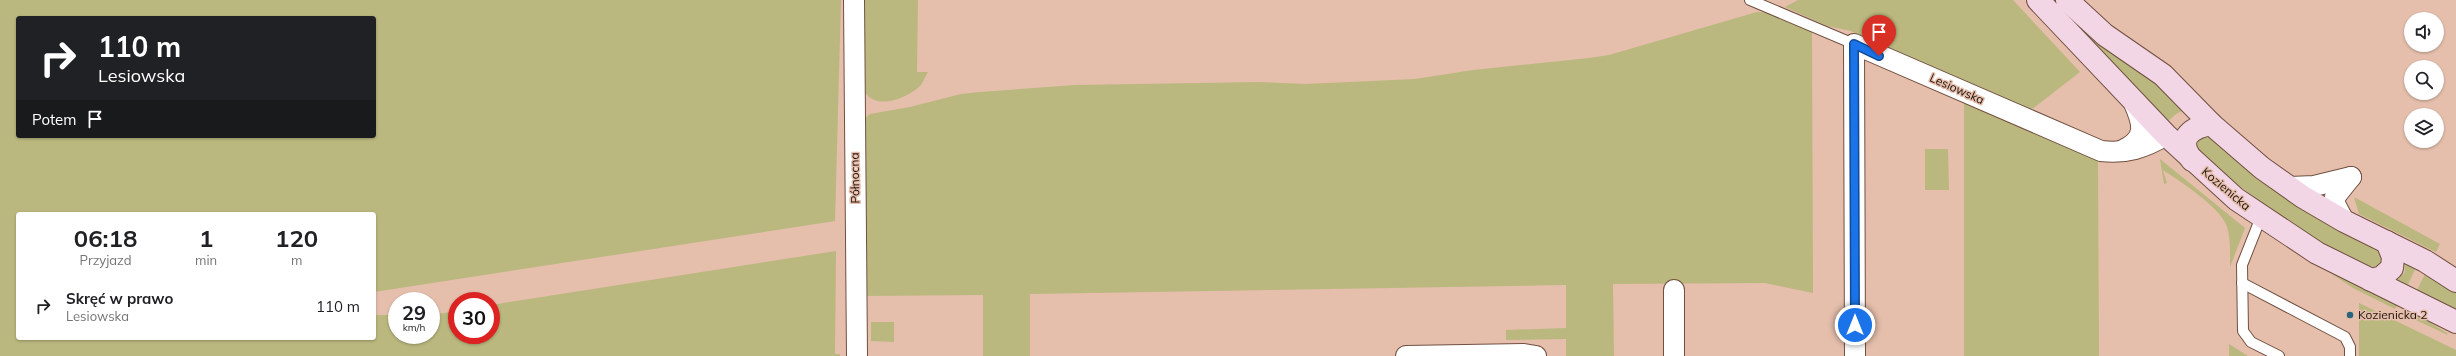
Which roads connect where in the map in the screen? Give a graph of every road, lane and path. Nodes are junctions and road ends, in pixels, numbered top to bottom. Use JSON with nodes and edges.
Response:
{"nodes":[{"id":1,"x":854,"y":0,"type":"edge"},
{"id":2,"x":1750,"y":0,"type":"edge"},
{"id":3,"x":2038,"y":0,"type":"edge"},
{"id":4,"x":2066,"y":0,"type":"edge"},
{"id":5,"x":1854,"y":44,"type":"junction"},
{"id":6,"x":2133,"y":101,"type":"junction"},
{"id":7,"x":2211,"y":124,"type":"junction"},
{"id":8,"x":2166,"y":135,"type":"junction"},
{"id":9,"x":2121,"y":151,"type":"junction"},
{"id":10,"x":2188,"y":157,"type":"junction"},
{"id":11,"x":2290,"y":187,"type":"junction"},
{"id":12,"x":2261,"y":217,"type":"junction"},
{"id":13,"x":2344,"y":221,"type":"junction"},
{"id":14,"x":2387,"y":242,"type":"junction"},
{"id":15,"x":2371,"y":280,"type":"junction"},
{"id":16,"x":2456,"y":281,"type":"edge"},
{"id":17,"x":2242,"y":283,"type":"junction"},
{"id":18,"x":1674,"y":290,"type":"dead end"},
{"id":19,"x":2456,"y":322,"type":"edge"},
{"id":20,"x":857,"y":356,"type":"edge"},
{"id":21,"x":1406,"y":356,"type":"edge"},
{"id":22,"x":1536,"y":356,"type":"edge"},
{"id":23,"x":1674,"y":356,"type":"edge"},
{"id":24,"x":1855,"y":356,"type":"edge"},
{"id":25,"x":2278,"y":356,"type":"edge"},
{"id":26,"x":2350,"y":356,"type":"edge"}],
"edges":[{"from":1,"to":20,"type":"street","name":"Północna"},
{"from":2,"to":5,"type":"lane","name":"Lesiowska"},
{"from":3,"to":6,"type":"main road","name":"Kozienicka"},
{"from":4,"to":7,"type":"main road"},
{"from":5,"to":9,"type":"street","name":"Lesiowska"},
{"from":5,"to":24,"type":"street"},
{"from":6,"to":8,"type":"main road","name":"Kozienicka"},
{"from":6,"to":9,"type":"street"},
{"from":7,"to":8,"type":"main road"},
{"from":7,"to":10,"type":"main road"},
{"from":7,"to":11,"type":"main road"},
{"from":8,"to":9,"type":"street","name":"Lesiowska"},
{"from":8,"to":10,"type":"main road","name":"Kozienicka"},
{"from":9,"to":10,"type":"street"},
{"from":10,"to":12,"type":"main road","name":"Kozienicka"},
{"from":11,"to":13,"type":"main road"},
{"from":11,"to":13,"type":"street"},
{"from":12,"to":15,"type":"main road","name":"Kozienicka"},
{"from":12,"to":17,"type":"lane"},
{"from":13,"to":14,"type":"main road"},
{"from":14,"to":15,"type":"main road"},
{"from":14,"to":16,"type":"main road"},
{"from":15,"to":19,"type":"main road","name":"Kozienicka"},
{"from":17,"to":25,"type":"lane"},
{"from":17,"to":26,"type":"lane"},
{"from":18,"to":23,"type":"street"},
{"from":21,"to":22,"type":"street"}]}
